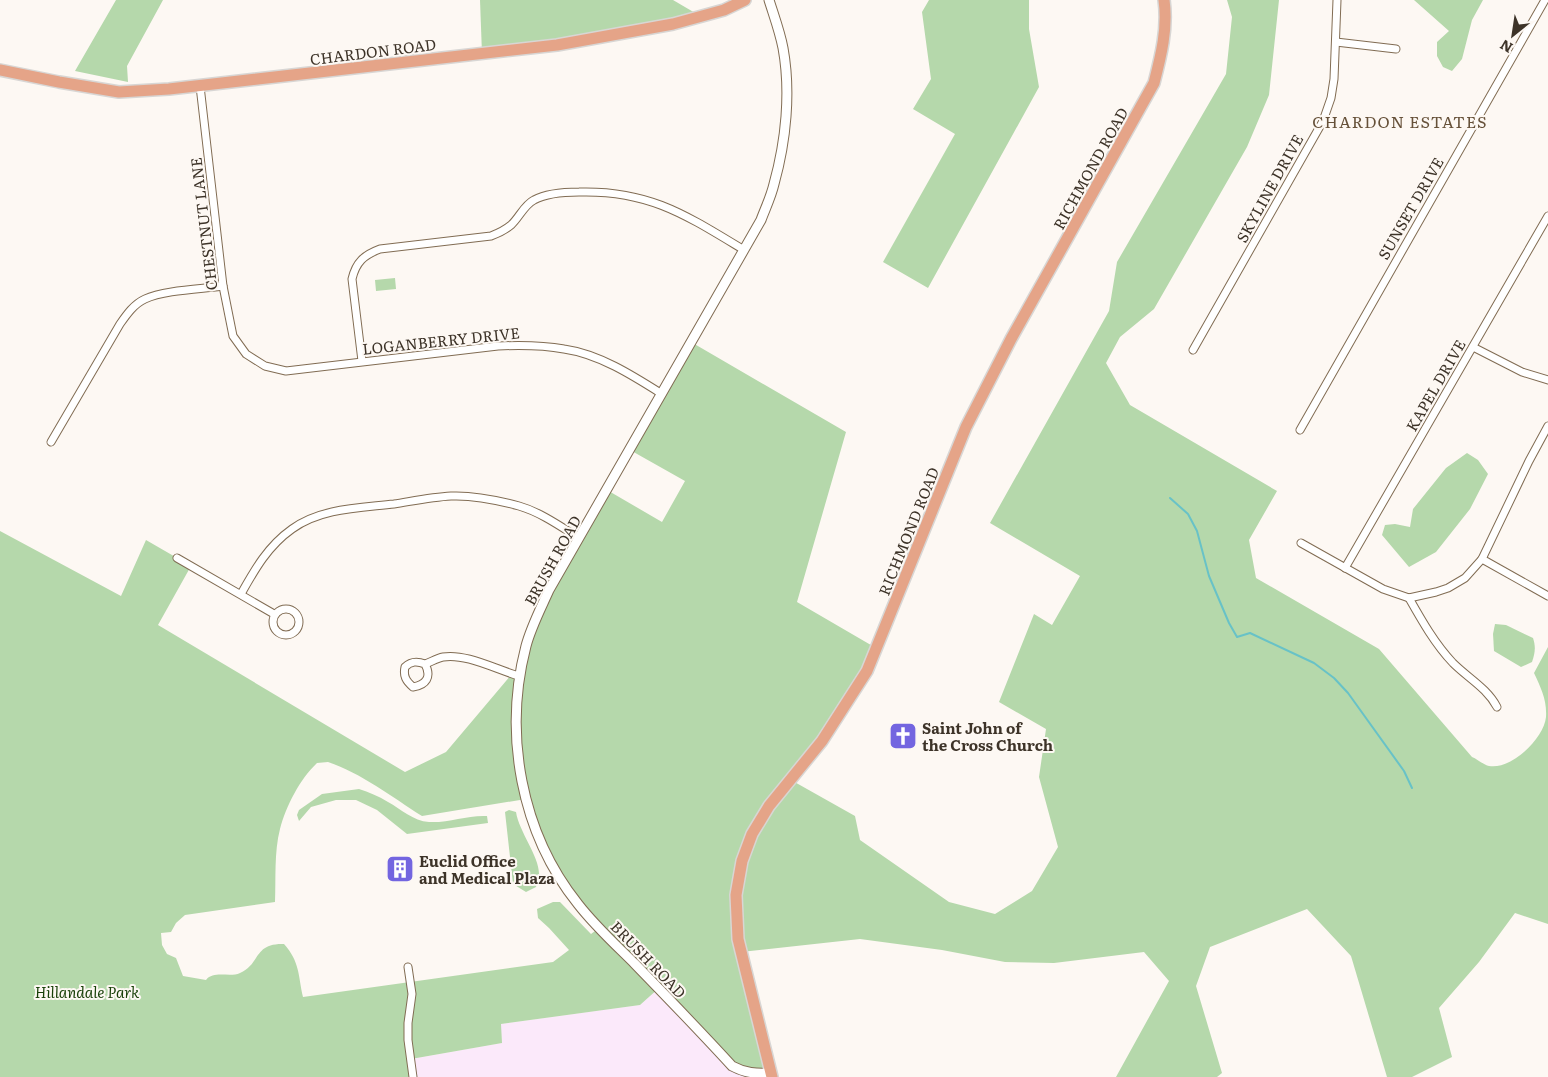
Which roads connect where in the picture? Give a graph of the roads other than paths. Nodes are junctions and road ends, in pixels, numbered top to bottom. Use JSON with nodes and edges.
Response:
{"nodes":[{"id":1,"x":745,"y":0,"type":"edge"},
{"id":2,"x":769,"y":0,"type":"edge"},
{"id":3,"x":1164,"y":0,"type":"edge"},
{"id":4,"x":1337,"y":0,"type":"edge"},
{"id":5,"x":1545,"y":0,"type":"edge"},
{"id":6,"x":1336,"y":42,"type":"junction"},
{"id":7,"x":1396,"y":50,"type":"dead end"},
{"id":8,"x":0,"y":70,"type":"edge"},
{"id":9,"x":200,"y":86,"type":"junction"},
{"id":10,"x":1548,"y":216,"type":"edge"},
{"id":11,"x":744,"y":250,"type":"junction"},
{"id":12,"x":223,"y":286,"type":"junction"},
{"id":13,"x":1473,"y":346,"type":"junction"},
{"id":14,"x":1193,"y":350,"type":"dead end"},
{"id":15,"x":246,"y":354,"type":"joint"},
{"id":16,"x":362,"y":361,"type":"junction"},
{"id":17,"x":1548,"y":380,"type":"edge"},
{"id":18,"x":662,"y":394,"type":"junction"},
{"id":19,"x":1548,"y":426,"type":"edge"},
{"id":20,"x":1300,"y":430,"type":"dead end"},
{"id":21,"x":51,"y":442,"type":"dead end"},
{"id":22,"x":579,"y":538,"type":"junction"},
{"id":23,"x":1301,"y":542,"type":"dead end"},
{"id":24,"x":177,"y":558,"type":"dead end"},
{"id":25,"x":1482,"y":559,"type":"junction"},
{"id":26,"x":1345,"y":568,"type":"junction"},
{"id":27,"x":240,"y":594,"type":"junction"},
{"id":28,"x":1548,"y":596,"type":"edge"},
{"id":29,"x":1409,"y":598,"type":"junction"},
{"id":30,"x":274,"y":614,"type":"dead end"},
{"id":31,"x":425,"y":664,"type":"dead end"},
{"id":32,"x":519,"y":676,"type":"junction"},
{"id":33,"x":1497,"y":707,"type":"dead end"},
{"id":34,"x":408,"y":967,"type":"dead end"},
{"id":35,"x":771,"y":1075,"type":"edge"},
{"id":36,"x":414,"y":1077,"type":"edge"}],
"edges":[{"from":1,"to":9,"type":"main road","name":"CHARDON ROAD"},
{"from":2,"to":11,"type":"street","name":"BRUSH ROAD"},
{"from":3,"to":35,"type":"main road","name":"RICHMOND ROAD"},
{"from":4,"to":6,"type":"street","name":"SKYLINE DRIVE"},
{"from":5,"to":20,"type":"street","name":"SUNSET DRIVE"},
{"from":6,"to":7,"type":"street"},
{"from":6,"to":14,"type":"street","name":"SKYLINE DRIVE"},
{"from":8,"to":9,"type":"main road","name":"CHARDON ROAD"},
{"from":9,"to":12,"type":"street","name":"CHESTNUT LANE"},
{"from":10,"to":13,"type":"street","name":"KAPEL DRIVE"},
{"from":11,"to":16,"type":"street"},
{"from":11,"to":18,"type":"street","name":"BRUSH ROAD"},
{"from":12,"to":15,"type":"street","name":"CHESTNUT LANE"},
{"from":12,"to":21,"type":"street"},
{"from":13,"to":17,"type":"street"},
{"from":13,"to":26,"type":"street","name":"KAPEL DRIVE"},
{"from":15,"to":16,"type":"street","name":"LOGANBERRY DRIVE"},
{"from":16,"to":18,"type":"street","name":"LOGANBERRY DRIVE"},
{"from":18,"to":22,"type":"street","name":"BRUSH ROAD"},
{"from":19,"to":25,"type":"street"},
{"from":22,"to":27,"type":"street"},
{"from":22,"to":32,"type":"street","name":"BRUSH ROAD"},
{"from":23,"to":26,"type":"street"},
{"from":24,"to":27,"type":"street"},
{"from":25,"to":28,"type":"street"},
{"from":25,"to":29,"type":"street"},
{"from":26,"to":29,"type":"street"},
{"from":27,"to":30,"type":"street"},
{"from":29,"to":33,"type":"street"},
{"from":31,"to":32,"type":"street"},
{"from":32,"to":35,"type":"street","name":"BRUSH ROAD"},
{"from":34,"to":36,"type":"street"}]}
